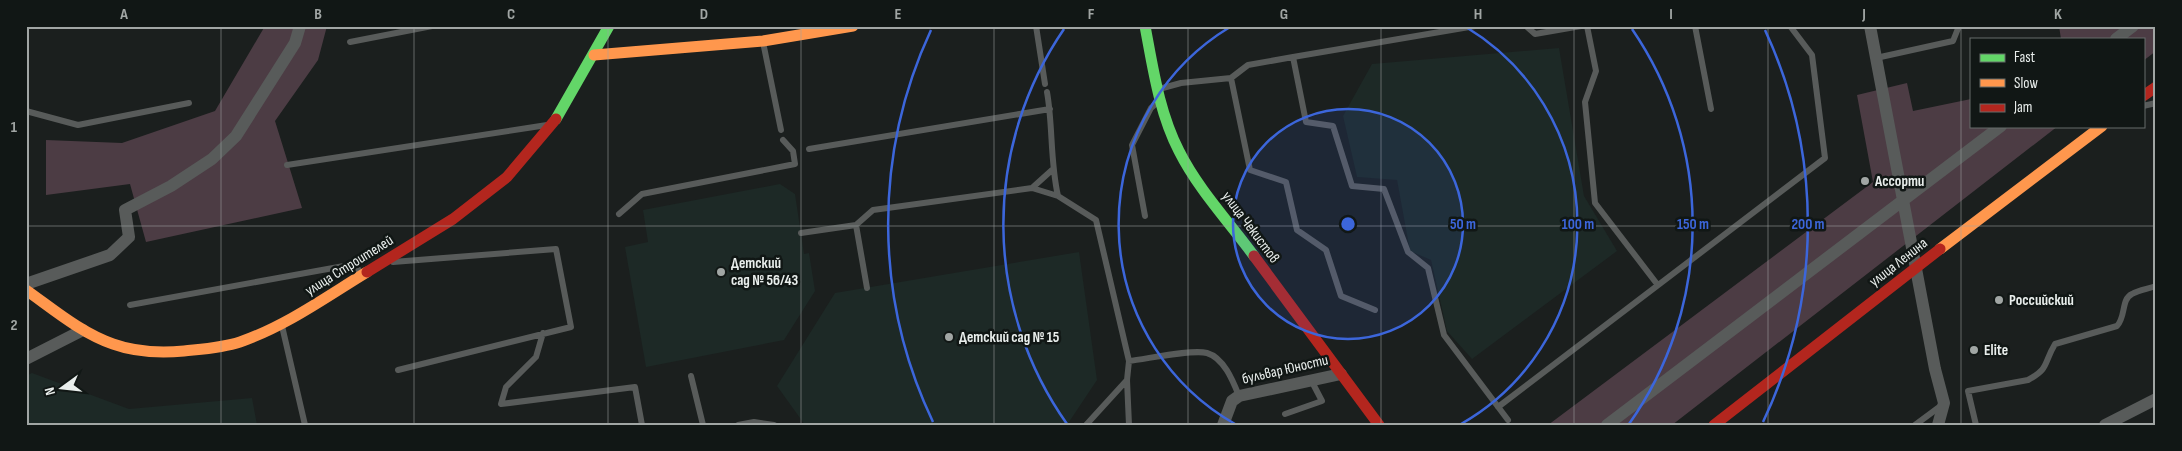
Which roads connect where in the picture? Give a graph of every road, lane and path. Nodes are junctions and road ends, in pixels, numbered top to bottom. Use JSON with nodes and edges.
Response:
{"nodes":[{"id":1,"x":300,"y":26,"type":"edge"},
{"id":2,"x":432,"y":26,"type":"edge"},
{"id":3,"x":609,"y":26,"type":"edge"},
{"id":4,"x":853,"y":26,"type":"edge"},
{"id":5,"x":1036,"y":26,"type":"edge"},
{"id":6,"x":1144,"y":26,"type":"edge"},
{"id":7,"x":1475,"y":26,"type":"edge"},
{"id":8,"x":1526,"y":26,"type":"edge"},
{"id":9,"x":1581,"y":26,"type":"edge"},
{"id":10,"x":1587,"y":26,"type":"edge"},
{"id":11,"x":1695,"y":26,"type":"edge"},
{"id":12,"x":1790,"y":26,"type":"edge"},
{"id":13,"x":1870,"y":26,"type":"edge"},
{"id":14,"x":1959,"y":26,"type":"edge"},
{"id":15,"x":2133,"y":26,"type":"edge"},
{"id":16,"x":2117,"y":38,"type":"edge"},
{"id":17,"x":763,"y":41,"type":"junction"},
{"id":18,"x":350,"y":42,"type":"dead end"},
{"id":19,"x":594,"y":55,"type":"junction"},
{"id":20,"x":1293,"y":56,"type":"junction"},
{"id":21,"x":1876,"y":58,"type":"junction"},
{"id":22,"x":1231,"y":78,"type":"junction"},
{"id":23,"x":1045,"y":84,"type":"dead end"},
{"id":24,"x":2156,"y":87,"type":"edge"},
{"id":25,"x":1047,"y":92,"type":"dead end"},
{"id":26,"x":1159,"y":95,"type":"junction"},
{"id":27,"x":2144,"y":95,"type":"edge"},
{"id":28,"x":189,"y":103,"type":"dead end"},
{"id":29,"x":1050,"y":109,"type":"junction"},
{"id":30,"x":1711,"y":109,"type":"dead end"},
{"id":31,"x":26,"y":111,"type":"edge"},
{"id":32,"x":554,"y":124,"type":"junction"},
{"id":33,"x":1998,"y":128,"type":"edge"},
{"id":34,"x":2099,"y":128,"type":"edge"},
{"id":35,"x":781,"y":130,"type":"dead end"},
{"id":36,"x":783,"y":140,"type":"dead end"},
{"id":37,"x":809,"y":149,"type":"dead end"},
{"id":38,"x":287,"y":165,"type":"dead end"},
{"id":39,"x":1052,"y":170,"type":"junction"},
{"id":40,"x":1032,"y":188,"type":"junction"},
{"id":41,"x":1058,"y":196,"type":"junction"},
{"id":42,"x":1903,"y":200,"type":"junction"},
{"id":43,"x":619,"y":214,"type":"dead end"},
{"id":44,"x":1145,"y":216,"type":"dead end"},
{"id":45,"x":856,"y":225,"type":"junction"},
{"id":46,"x":801,"y":233,"type":"dead end"},
{"id":47,"x":382,"y":262,"type":"junction"},
{"id":48,"x":1917,"y":267,"type":"junction"},
{"id":49,"x":362,"y":275,"type":"junction"},
{"id":50,"x":26,"y":284,"type":"edge"},
{"id":51,"x":1657,"y":284,"type":"junction"},
{"id":52,"x":2156,"y":286,"type":"edge"},
{"id":53,"x":867,"y":288,"type":"dead end"},
{"id":54,"x":26,"y":290,"type":"edge"},
{"id":55,"x":130,"y":304,"type":"dead end"},
{"id":56,"x":1375,"y":310,"type":"dead end"},
{"id":57,"x":281,"y":324,"type":"junction"},
{"id":58,"x":83,"y":330,"type":"junction"},
{"id":59,"x":543,"y":333,"type":"junction"},
{"id":60,"x":26,"y":359,"type":"edge"},
{"id":61,"x":1129,"y":361,"type":"junction"},
{"id":62,"x":398,"y":370,"type":"dead end"},
{"id":63,"x":1341,"y":374,"type":"junction"},
{"id":64,"x":691,"y":376,"type":"dead end"},
{"id":65,"x":1127,"y":380,"type":"junction"},
{"id":66,"x":1311,"y":380,"type":"junction"},
{"id":67,"x":1238,"y":396,"type":"junction"},
{"id":68,"x":2156,"y":399,"type":"edge"},
{"id":69,"x":1944,"y":403,"type":"junction"},
{"id":70,"x":1498,"y":407,"type":"junction"},
{"id":71,"x":1285,"y":414,"type":"dead end"},
{"id":72,"x":1508,"y":420,"type":"dead end"},
{"id":73,"x":305,"y":425,"type":"edge"},
{"id":74,"x":642,"y":425,"type":"edge"},
{"id":75,"x":702,"y":425,"type":"edge"},
{"id":76,"x":738,"y":425,"type":"edge"},
{"id":77,"x":774,"y":425,"type":"edge"},
{"id":78,"x":1086,"y":425,"type":"edge"},
{"id":79,"x":1129,"y":425,"type":"edge"},
{"id":80,"x":1223,"y":425,"type":"edge"},
{"id":81,"x":1379,"y":425,"type":"edge"},
{"id":82,"x":1607,"y":425,"type":"edge"},
{"id":83,"x":1714,"y":425,"type":"edge"},
{"id":84,"x":1915,"y":425,"type":"edge"},
{"id":85,"x":1938,"y":425,"type":"edge"},
{"id":86,"x":1976,"y":425,"type":"edge"},
{"id":87,"x":2105,"y":425,"type":"edge"}],
"edges":[{"from":1,"to":50,"type":"street"},
{"from":2,"to":18,"type":"lane"},
{"from":3,"to":19,"type":"street","name":"улица Строителей"},
{"from":4,"to":17,"type":"street"},
{"from":5,"to":23,"type":"lane"},
{"from":6,"to":26,"type":"street","name":"улица Чекистов"},
{"from":7,"to":20,"type":"lane"},
{"from":8,"to":9,"type":"lane"},
{"from":10,"to":51,"type":"lane"},
{"from":11,"to":30,"type":"lane"},
{"from":12,"to":51,"type":"lane"},
{"from":13,"to":21,"type":"street"},
{"from":14,"to":21,"type":"lane"},
{"from":15,"to":16,"type":"street"},
{"from":17,"to":19,"type":"street"},
{"from":17,"to":35,"type":"lane"},
{"from":19,"to":32,"type":"street","name":"улица Строителей"},
{"from":20,"to":22,"type":"lane"},
{"from":20,"to":70,"type":"lane"},
{"from":21,"to":42,"type":"street"},
{"from":22,"to":26,"type":"lane"},
{"from":22,"to":56,"type":"lane"},
{"from":24,"to":27,"type":"street"},
{"from":25,"to":29,"type":"lane"},
{"from":26,"to":44,"type":"lane"},
{"from":26,"to":63,"type":"street","name":"улица Чекистов"},
{"from":28,"to":31,"type":"lane"},
{"from":29,"to":37,"type":"lane"},
{"from":29,"to":39,"type":"lane"},
{"from":32,"to":38,"type":"lane"},
{"from":32,"to":47,"type":"street","name":"улица Строителей"},
{"from":33,"to":42,"type":"street"},
{"from":34,"to":48,"type":"street","name":"улица Ленина"},
{"from":36,"to":43,"type":"lane"},
{"from":39,"to":40,"type":"lane"},
{"from":39,"to":41,"type":"lane"},
{"from":40,"to":41,"type":"lane"},
{"from":40,"to":45,"type":"lane"},
{"from":41,"to":61,"type":"lane"},
{"from":42,"to":48,"type":"street"},
{"from":42,"to":82,"type":"street"},
{"from":45,"to":46,"type":"lane"},
{"from":45,"to":53,"type":"lane"},
{"from":47,"to":49,"type":"street","name":"улица Строителей"},
{"from":47,"to":59,"type":"lane"},
{"from":48,"to":69,"type":"street"},
{"from":48,"to":83,"type":"street","name":"улица Ленина"},
{"from":49,"to":55,"type":"lane"},
{"from":49,"to":57,"type":"street","name":"улица Строителей"},
{"from":51,"to":70,"type":"lane"},
{"from":52,"to":86,"type":"lane"},
{"from":54,"to":58,"type":"street","name":"улица Строителей"},
{"from":57,"to":58,"type":"street","name":"улица Строителей"},
{"from":57,"to":73,"type":"lane"},
{"from":58,"to":60,"type":"street"},
{"from":59,"to":62,"type":"lane"},
{"from":59,"to":74,"type":"lane"},
{"from":61,"to":65,"type":"lane"},
{"from":61,"to":67,"type":"lane"},
{"from":63,"to":66,"type":"street","name":"бульвар Юности"},
{"from":63,"to":81,"type":"street","name":"улица Чекистов"},
{"from":64,"to":75,"type":"lane"},
{"from":65,"to":78,"type":"lane"},
{"from":65,"to":79,"type":"lane"},
{"from":66,"to":67,"type":"street","name":"бульвар Юности"},
{"from":66,"to":71,"type":"lane"},
{"from":67,"to":80,"type":"street","name":"бульвар Юности"},
{"from":68,"to":87,"type":"street"},
{"from":69,"to":84,"type":"lane"},
{"from":69,"to":85,"type":"street"},
{"from":70,"to":72,"type":"lane"},
{"from":76,"to":77,"type":"lane"}]}
